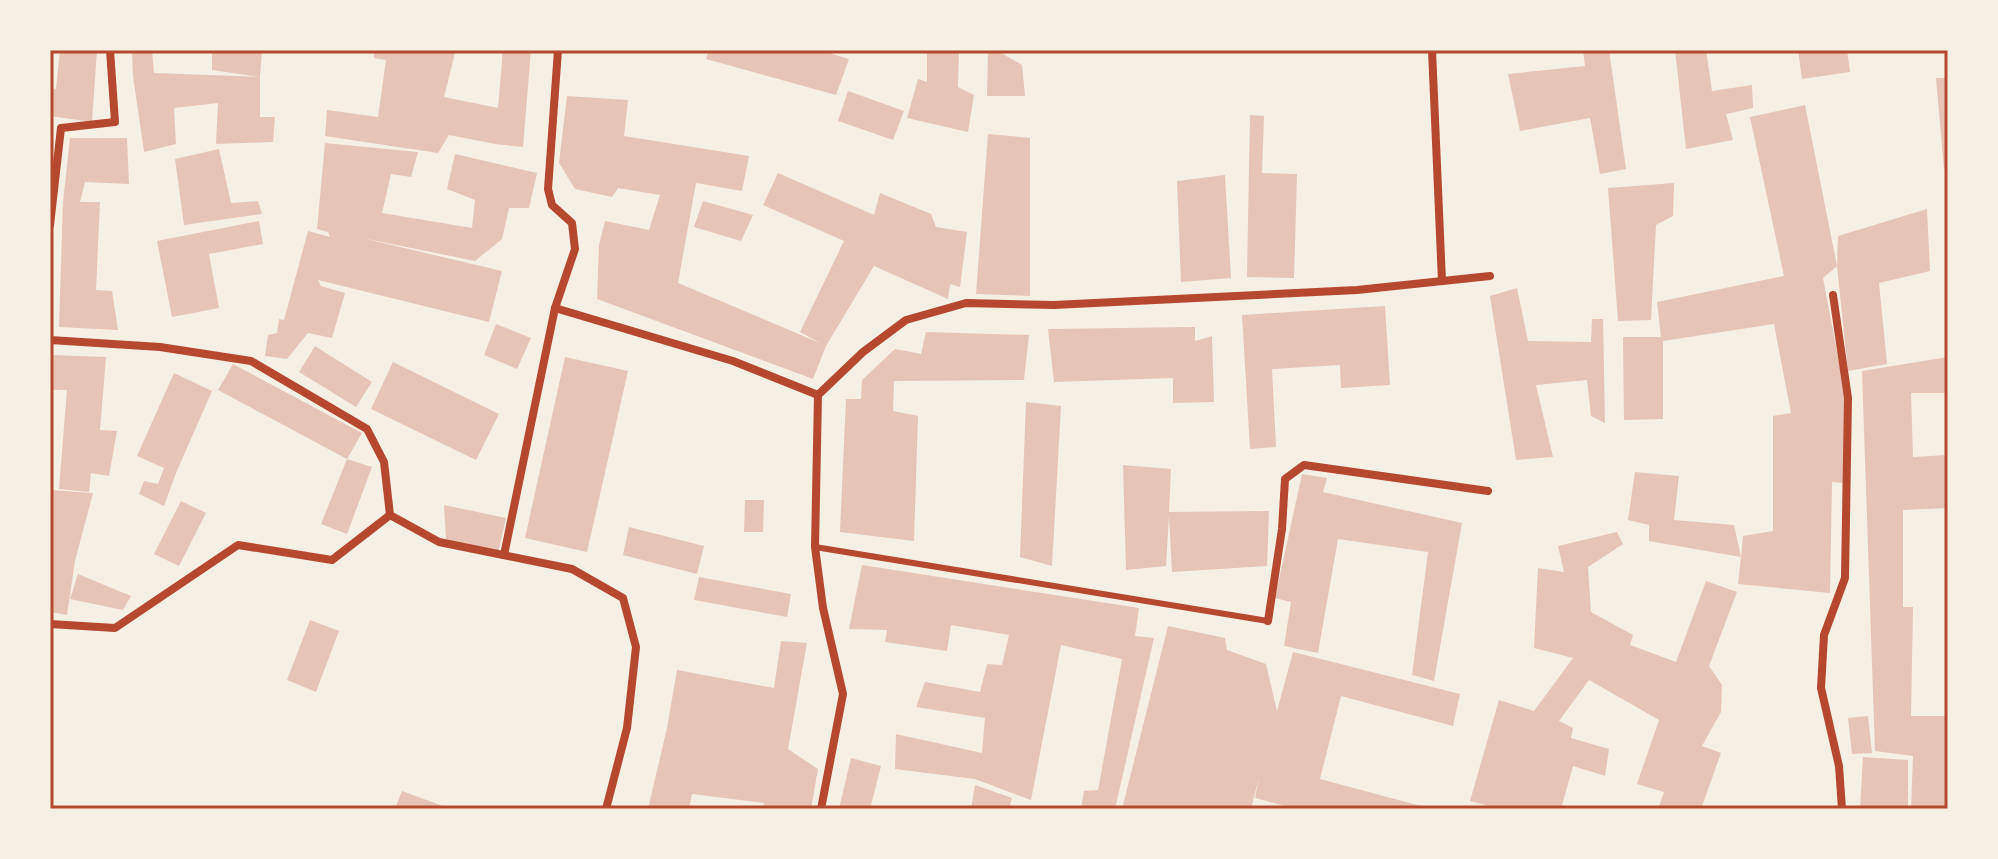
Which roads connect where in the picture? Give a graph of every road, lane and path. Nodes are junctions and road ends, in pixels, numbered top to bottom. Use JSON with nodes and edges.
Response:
{"nodes":[{"id":1,"x":110,"y":50,"type":"edge"},
{"id":2,"x":558,"y":50,"type":"edge"},
{"id":3,"x":1432,"y":50,"type":"edge"},
{"id":4,"x":50,"y":225,"type":"edge"},
{"id":5,"x":1490,"y":276,"type":"dead end"},
{"id":6,"x":1442,"y":281,"type":"junction"},
{"id":7,"x":1833,"y":295,"type":"dead end"},
{"id":8,"x":555,"y":308,"type":"junction"},
{"id":9,"x":50,"y":340,"type":"edge"},
{"id":10,"x":818,"y":395,"type":"junction"},
{"id":11,"x":1488,"y":491,"type":"dead end"},
{"id":12,"x":390,"y":515,"type":"junction"},
{"id":13,"x":815,"y":547,"type":"junction"},
{"id":14,"x":504,"y":555,"type":"junction"},
{"id":15,"x":1268,"y":621,"type":"joint"},
{"id":16,"x":50,"y":624,"type":"edge"},
{"id":17,"x":606,"y":809,"type":"edge"},
{"id":18,"x":821,"y":809,"type":"edge"},
{"id":19,"x":1842,"y":809,"type":"edge"}],
"edges":[{"from":1,"to":4,"type":"street"},
{"from":2,"to":8,"type":"street"},
{"from":3,"to":6,"type":"street"},
{"from":5,"to":6,"type":"street"},
{"from":6,"to":10,"type":"street"},
{"from":7,"to":19,"type":"street"},
{"from":8,"to":10,"type":"street"},
{"from":8,"to":14,"type":"street"},
{"from":9,"to":12,"type":"street"},
{"from":10,"to":13,"type":"street"},
{"from":11,"to":15,"type":"street"},
{"from":12,"to":14,"type":"street"},
{"from":12,"to":16,"type":"street"},
{"from":13,"to":15,"type":"lane"},
{"from":13,"to":18,"type":"street"},
{"from":14,"to":17,"type":"street"}]}
